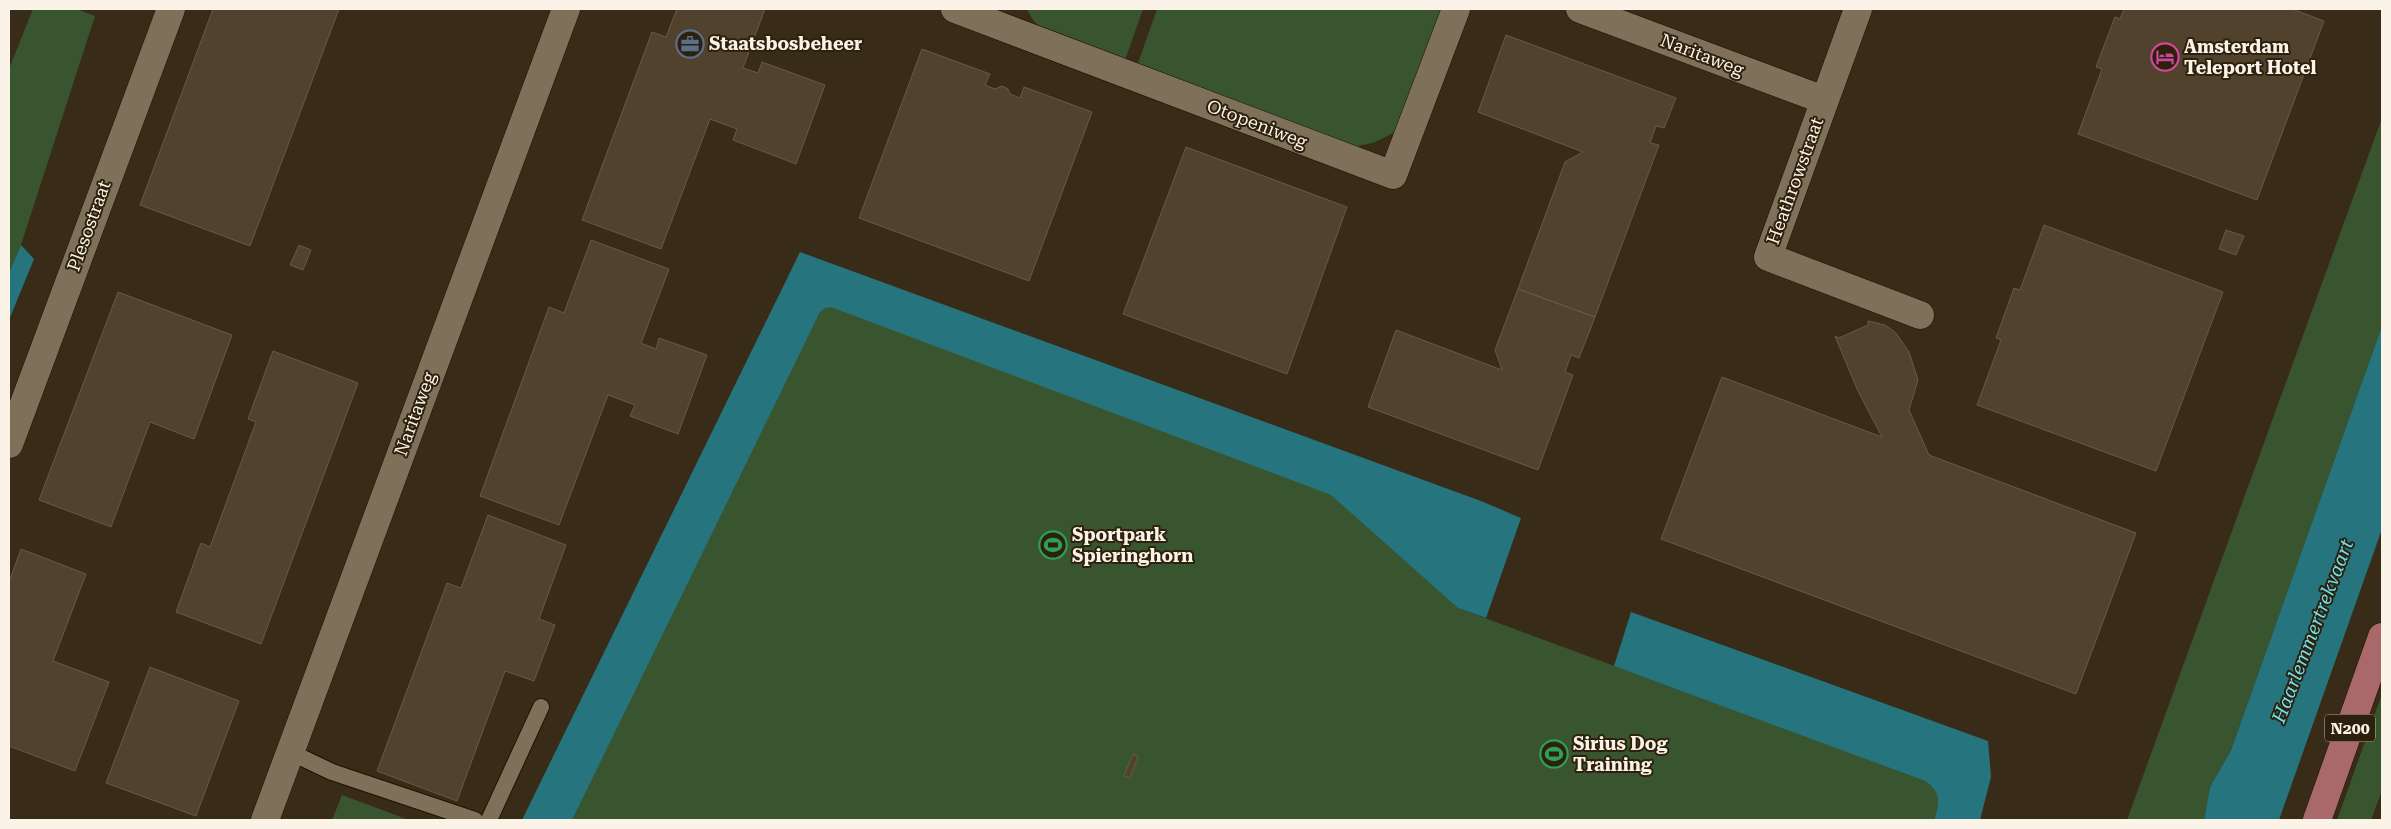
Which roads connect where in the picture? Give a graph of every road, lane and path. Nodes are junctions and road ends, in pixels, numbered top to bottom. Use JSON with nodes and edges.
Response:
{"nodes":[{"id":1,"x":171,"y":9,"type":"edge"},
{"id":2,"x":566,"y":9,"type":"edge"},
{"id":3,"x":955,"y":9,"type":"edge"},
{"id":4,"x":1456,"y":9,"type":"edge"},
{"id":5,"x":1580,"y":9,"type":"edge"},
{"id":6,"x":1858,"y":9,"type":"edge"},
{"id":7,"x":991,"y":15,"type":"edge"},
{"id":8,"x":1824,"y":100,"type":"junction"},
{"id":9,"x":1920,"y":315,"type":"dead end"},
{"id":10,"x":9,"y":444,"type":"edge"},
{"id":11,"x":2382,"y":636,"type":"edge"},
{"id":12,"x":541,"y":707,"type":"dead end"},
{"id":13,"x":290,"y":752,"type":"junction"},
{"id":14,"x":265,"y":820,"type":"edge"},
{"id":15,"x":475,"y":820,"type":"edge"},
{"id":16,"x":488,"y":820,"type":"edge"},
{"id":17,"x":2318,"y":820,"type":"edge"}],
"edges":[{"from":1,"to":10,"type":"street","name":"Plesostraat"},
{"from":2,"to":13,"type":"street","name":"Naritaweg"},
{"from":3,"to":7,"type":"street","name":"Otopeniweg"},
{"from":4,"to":7,"type":"street","name":"Otopeniweg"},
{"from":5,"to":8,"type":"street","name":"Naritaweg"},
{"from":6,"to":8,"type":"street","name":"Heathrowstraat"},
{"from":8,"to":9,"type":"street","name":"Heathrowstraat"},
{"from":11,"to":17,"type":"main road","number":"N200"},
{"from":12,"to":16,"type":"lane"},
{"from":13,"to":14,"type":"street","name":"Naritaweg"},
{"from":13,"to":15,"type":"lane"}]}
